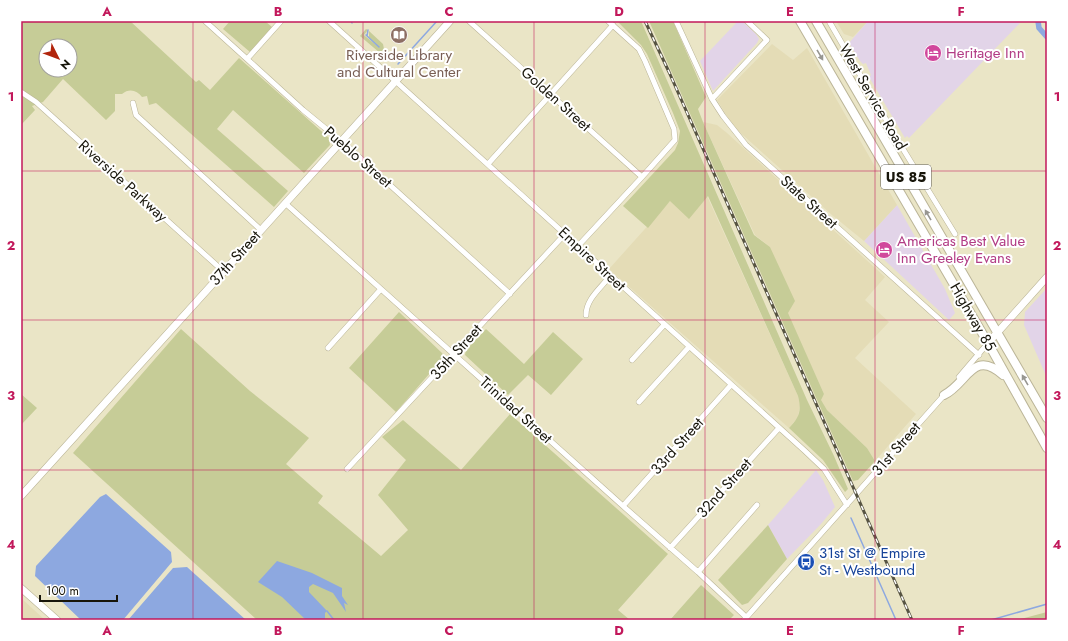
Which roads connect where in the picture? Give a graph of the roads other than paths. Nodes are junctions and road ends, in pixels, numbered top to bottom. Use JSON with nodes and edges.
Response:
{"nodes":[{"id":1,"x":205,"y":21,"type":"edge"},
{"id":2,"x":281,"y":21,"type":"edge"},
{"id":3,"x":329,"y":21,"type":"edge"},
{"id":4,"x":450,"y":21,"type":"edge"},
{"id":5,"x":469,"y":21,"type":"edge"},
{"id":6,"x":608,"y":21,"type":"edge"},
{"id":7,"x":676,"y":21,"type":"edge"},
{"id":8,"x":747,"y":21,"type":"edge"},
{"id":9,"x":800,"y":21,"type":"edge"},
{"id":10,"x":816,"y":21,"type":"edge"},
{"id":11,"x":829,"y":21,"type":"edge"},
{"id":12,"x":613,"y":26,"type":"junction"},
{"id":13,"x":247,"y":59,"type":"junction"},
{"id":14,"x":396,"y":81,"type":"junction"},
{"id":15,"x":21,"y":92,"type":"edge"},
{"id":16,"x":551,"y":95,"type":"junction"},
{"id":17,"x":712,"y":99,"type":"junction"},
{"id":18,"x":133,"y":103,"type":"dead end"},
{"id":19,"x":341,"y":142,"type":"junction"},
{"id":20,"x":488,"y":164,"type":"junction"},
{"id":21,"x":642,"y":177,"type":"junction"},
{"id":22,"x":285,"y":203,"type":"junction"},
{"id":23,"x":261,"y":230,"type":"junction"},
{"id":24,"x":565,"y":234,"type":"junction"},
{"id":25,"x":955,"y":234,"type":"dead end"},
{"id":26,"x":578,"y":246,"type":"junction"},
{"id":27,"x":223,"y":271,"type":"junction"},
{"id":28,"x":610,"y":276,"type":"junction"},
{"id":29,"x":1047,"y":277,"type":"edge"},
{"id":30,"x":381,"y":289,"type":"junction"},
{"id":31,"x":510,"y":294,"type":"junction"},
{"id":32,"x":586,"y":315,"type":"dead end"},
{"id":33,"x":664,"y":325,"type":"junction"},
{"id":34,"x":997,"y":334,"type":"junction"},
{"id":35,"x":988,"y":343,"type":"junction"},
{"id":36,"x":689,"y":347,"type":"junction"},
{"id":37,"x":328,"y":348,"type":"dead end"},
{"id":38,"x":454,"y":355,"type":"junction"},
{"id":39,"x":979,"y":355,"type":"junction"},
{"id":40,"x":632,"y":360,"type":"dead end"},
{"id":41,"x":1007,"y":379,"type":"junction"},
{"id":42,"x":731,"y":385,"type":"junction"},
{"id":43,"x":944,"y":395,"type":"junction"},
{"id":44,"x":639,"y":402,"type":"dead end"},
{"id":45,"x":1047,"y":418,"type":"edge"},
{"id":46,"x":779,"y":428,"type":"junction"},
{"id":47,"x":1047,"y":448,"type":"edge"},
{"id":48,"x":347,"y":469,"type":"dead end"},
{"id":49,"x":21,"y":496,"type":"edge"},
{"id":50,"x":757,"y":505,"type":"dead end"},
{"id":51,"x":847,"y":505,"type":"junction"},
{"id":52,"x":623,"y":506,"type":"junction"},
{"id":53,"x":670,"y":548,"type":"junction"},
{"id":54,"x":698,"y":572,"type":"junction"},
{"id":55,"x":21,"y":588,"type":"edge"},
{"id":56,"x":745,"y":619,"type":"edge"},
{"id":57,"x":57,"y":620,"type":"edge"}],
"edges":[{"from":1,"to":13,"type":"street","name":"Pueblo Street"},
{"from":2,"to":13,"type":"street"},
{"from":3,"to":14,"type":"street","name":"Empire Street"},
{"from":4,"to":14,"type":"main road","name":"37th Street"},
{"from":5,"to":16,"type":"street","name":"Golden Street"},
{"from":6,"to":12,"type":"street"},
{"from":7,"to":17,"type":"street","name":"State Street"},
{"from":8,"to":17,"type":"street"},
{"from":9,"to":35,"type":"highway","name":"Highway 85","number":"US 85","one_way":true},
{"from":34,"to":10,"type":"highway","name":"Highway 85","number":"US 85","one_way":true},
{"from":11,"to":25,"type":"street","name":"West Service Road"},
{"from":12,"to":16,"type":"street"},
{"from":12,"to":21,"type":"street"},
{"from":13,"to":19,"type":"street","name":"Pueblo Street"},
{"from":14,"to":19,"type":"main road","name":"37th Street"},
{"from":14,"to":20,"type":"street","name":"Empire Street"},
{"from":15,"to":27,"type":"street","name":"Riverside Parkway"},
{"from":16,"to":20,"type":"street"},
{"from":16,"to":21,"type":"street","name":"Golden Street"},
{"from":17,"to":39,"type":"street","name":"State Street"},
{"from":18,"to":23,"type":"street"},
{"from":19,"to":22,"type":"main road","name":"37th Street"},
{"from":19,"to":31,"type":"street","name":"Pueblo Street"},
{"from":20,"to":24,"type":"street","name":"Empire Street"},
{"from":21,"to":26,"type":"street"},
{"from":22,"to":23,"type":"main road","name":"37th Street"},
{"from":22,"to":30,"type":"street","name":"Trinidad Street"},
{"from":23,"to":27,"type":"main road","name":"37th Street"},
{"from":24,"to":26,"type":"street","name":"Empire Street"},
{"from":24,"to":31,"type":"street","name":"35th Street"},
{"from":26,"to":28,"type":"street","name":"Empire Street"},
{"from":27,"to":49,"type":"main road","name":"37th Street"},
{"from":28,"to":32,"type":"street"},
{"from":28,"to":33,"type":"street","name":"Empire Street"},
{"from":29,"to":34,"type":"main road","name":"31st Street"},
{"from":30,"to":37,"type":"street"},
{"from":30,"to":38,"type":"street","name":"Trinidad Street"},
{"from":31,"to":38,"type":"street","name":"35th Street"},
{"from":33,"to":36,"type":"street","name":"Empire Street"},
{"from":33,"to":40,"type":"street"},
{"from":34,"to":35,"type":"main road","name":"31st Street"},
{"from":45,"to":34,"type":"highway","name":"Highway 85","number":"US 85","one_way":true},
{"from":35,"to":39,"type":"street","name":"31st Street"},
{"from":35,"to":41,"type":"highway","name":"Highway 85","number":"US 85"},
{"from":36,"to":42,"type":"street","name":"Empire Street"},
{"from":36,"to":44,"type":"street"},
{"from":38,"to":48,"type":"street","name":"35th Street"},
{"from":38,"to":52,"type":"street","name":"Trinidad Street"},
{"from":39,"to":43,"type":"street","name":"31st Street"},
{"from":41,"to":43,"type":"highway"},
{"from":41,"to":47,"type":"highway","name":"Highway 85","number":"US 85"},
{"from":42,"to":46,"type":"street","name":"Empire Street"},
{"from":42,"to":52,"type":"street","name":"33rd Street"},
{"from":43,"to":51,"type":"street","name":"31st Street"},
{"from":46,"to":51,"type":"street","name":"Empire Street"},
{"from":46,"to":53,"type":"street","name":"32nd Street"},
{"from":50,"to":54,"type":"street"},
{"from":51,"to":56,"type":"street","name":"31st Street"},
{"from":52,"to":53,"type":"street","name":"Trinidad Street"},
{"from":53,"to":54,"type":"street","name":"Trinidad Street"},
{"from":54,"to":56,"type":"street","name":"Trinidad Street"},
{"from":55,"to":57,"type":"main road"}]}
